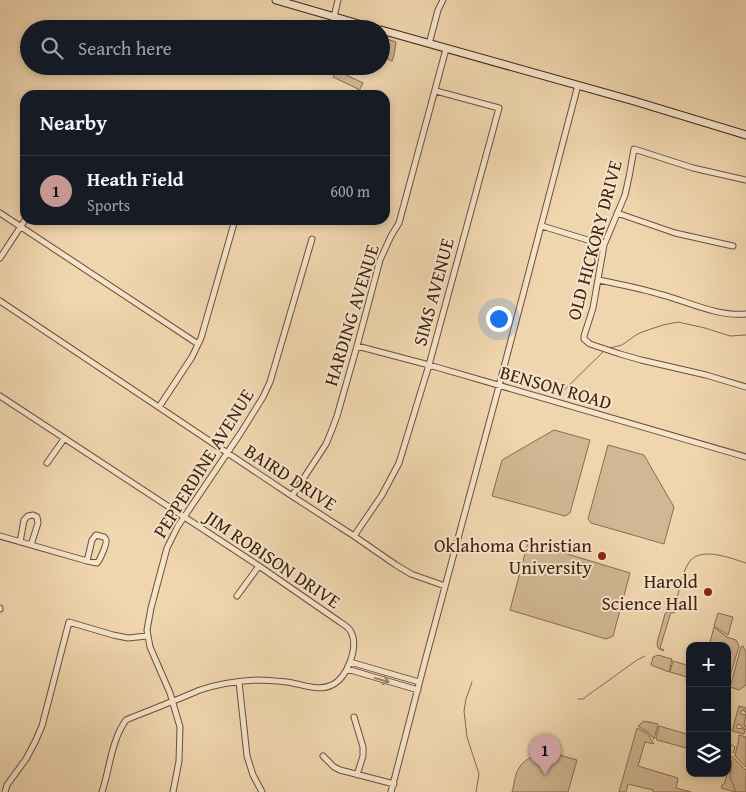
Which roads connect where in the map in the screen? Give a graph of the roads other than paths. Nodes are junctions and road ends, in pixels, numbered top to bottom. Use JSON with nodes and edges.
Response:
{"nodes":[{"id":1,"x":276,"y":0,"type":"edge"},
{"id":2,"x":338,"y":0,"type":"edge"},
{"id":3,"x":443,"y":0,"type":"edge"},
{"id":4,"x":334,"y":17,"type":"junction"},
{"id":5,"x":344,"y":20,"type":"edge"},
{"id":6,"x":390,"y":33,"type":"edge"},
{"id":7,"x":429,"y":44,"type":"junction"},
{"id":8,"x":446,"y":49,"type":"junction"},
{"id":9,"x":578,"y":85,"type":"junction"},
{"id":10,"x":436,"y":91,"type":"junction"},
{"id":11,"x":746,"y":135,"type":"edge"},
{"id":12,"x":746,"y":180,"type":"edge"},
{"id":13,"x":0,"y":213,"type":"edge"},
{"id":14,"x":617,"y":213,"type":"junction"},
{"id":15,"x":234,"y":225,"type":"edge"},
{"id":16,"x":21,"y":226,"type":"junction"},
{"id":17,"x":542,"y":226,"type":"junction"},
{"id":18,"x":312,"y":239,"type":"dead end"},
{"id":19,"x":604,"y":245,"type":"junction"},
{"id":20,"x":733,"y":246,"type":"dead end"},
{"id":21,"x":0,"y":258,"type":"edge"},
{"id":22,"x":598,"y":280,"type":"junction"},
{"id":23,"x":0,"y":302,"type":"edge"},
{"id":24,"x":746,"y":314,"type":"edge"},
{"id":25,"x":198,"y":344,"type":"junction"},
{"id":26,"x":357,"y":346,"type":"junction"},
{"id":27,"x":429,"y":365,"type":"junction"},
{"id":28,"x":500,"y":386,"type":"junction"},
{"id":29,"x":746,"y":387,"type":"edge"},
{"id":30,"x":0,"y":396,"type":"edge"},
{"id":31,"x":159,"y":407,"type":"junction"},
{"id":32,"x":64,"y":439,"type":"junction"},
{"id":33,"x":227,"y":453,"type":"junction"},
{"id":34,"x":746,"y":457,"type":"edge"},
{"id":35,"x":47,"y":463,"type":"dead end"},
{"id":36,"x":292,"y":496,"type":"junction"},
{"id":37,"x":184,"y":518,"type":"junction"},
{"id":38,"x":0,"y":536,"type":"edge"},
{"id":39,"x":354,"y":536,"type":"junction"},
{"id":40,"x":20,"y":542,"type":"junction"},
{"id":41,"x":31,"y":545,"type":"junction"},
{"id":42,"x":87,"y":561,"type":"junction"},
{"id":43,"x":259,"y":566,"type":"junction"},
{"id":44,"x":445,"y":586,"type":"junction"},
{"id":45,"x":237,"y":596,"type":"dead end"},
{"id":46,"x":147,"y":636,"type":"junction"},
{"id":47,"x":350,"y":662,"type":"junction"},
{"id":48,"x":347,"y":670,"type":"junction"},
{"id":49,"x":239,"y":682,"type":"junction"},
{"id":50,"x":419,"y":682,"type":"junction"},
{"id":51,"x":418,"y":690,"type":"junction"},
{"id":52,"x":173,"y":701,"type":"junction"},
{"id":53,"x":354,"y":717,"type":"dead end"},
{"id":54,"x":323,"y":756,"type":"dead end"},
{"id":55,"x":357,"y":775,"type":"junction"},
{"id":56,"x":0,"y":784,"type":"edge"},
{"id":57,"x":394,"y":784,"type":"junction"},
{"id":58,"x":7,"y":786,"type":"junction"},
{"id":59,"x":5,"y":792,"type":"edge"},
{"id":60,"x":102,"y":792,"type":"edge"},
{"id":61,"x":173,"y":792,"type":"edge"},
{"id":62,"x":262,"y":792,"type":"edge"},
{"id":63,"x":391,"y":792,"type":"edge"}],
"edges":[{"from":1,"to":4,"type":"street"},
{"from":2,"to":4,"type":"street"},
{"from":3,"to":7,"type":"street"},
{"from":4,"to":5,"type":"street"},
{"from":6,"to":7,"type":"street"},
{"from":7,"to":8,"type":"street"},
{"from":8,"to":9,"type":"street"},
{"from":8,"to":10,"type":"street","name":"HARDING AVENUE"},
{"from":9,"to":11,"type":"street"},
{"from":9,"to":17,"type":"street"},
{"from":10,"to":26,"type":"street","name":"HARDING AVENUE"},
{"from":10,"to":27,"type":"street","name":"SIMS AVENUE"},
{"from":12,"to":14,"type":"street","name":"OLD HICKORY DRIVE"},
{"from":13,"to":16,"type":"street"},
{"from":14,"to":19,"type":"street","name":"OLD HICKORY DRIVE"},
{"from":14,"to":20,"type":"street"},
{"from":15,"to":25,"type":"street"},
{"from":16,"to":21,"type":"street"},
{"from":16,"to":25,"type":"street"},
{"from":17,"to":19,"type":"street"},
{"from":17,"to":28,"type":"street"},
{"from":18,"to":33,"type":"street","name":"PEPPERDINE AVENUE"},
{"from":19,"to":22,"type":"street","name":"OLD HICKORY DRIVE"},
{"from":22,"to":24,"type":"street"},
{"from":22,"to":29,"type":"street","name":"OLD HICKORY DRIVE"},
{"from":23,"to":31,"type":"street","name":"BAIRD DRIVE"},
{"from":25,"to":31,"type":"street"},
{"from":26,"to":27,"type":"street","name":"BENSON ROAD"},
{"from":26,"to":36,"type":"street","name":"HARDING AVENUE"},
{"from":27,"to":28,"type":"street","name":"BENSON ROAD"},
{"from":27,"to":39,"type":"street","name":"SIMS AVENUE"},
{"from":28,"to":34,"type":"street","name":"BENSON ROAD"},
{"from":28,"to":44,"type":"street"},
{"from":30,"to":32,"type":"street","name":"JIM ROBISON DRIVE"},
{"from":31,"to":33,"type":"street","name":"BAIRD DRIVE"},
{"from":32,"to":35,"type":"street"},
{"from":32,"to":37,"type":"street","name":"JIM ROBISON DRIVE"},
{"from":33,"to":36,"type":"street","name":"BAIRD DRIVE"},
{"from":33,"to":37,"type":"street","name":"PEPPERDINE AVENUE"},
{"from":36,"to":39,"type":"street","name":"BAIRD DRIVE"},
{"from":37,"to":43,"type":"street","name":"JIM ROBISON DRIVE"},
{"from":37,"to":46,"type":"street","name":"PEPPERDINE AVENUE"},
{"from":38,"to":40,"type":"street"},
{"from":39,"to":44,"type":"street","name":"BAIRD DRIVE"},
{"from":40,"to":41,"type":"street"},
{"from":40,"to":41,"type":"street"},
{"from":41,"to":42,"type":"street"},
{"from":42,"to":42,"type":"street"},
{"from":43,"to":45,"type":"street"},
{"from":43,"to":47,"type":"street","name":"JIM ROBISON DRIVE"},
{"from":44,"to":50,"type":"street"},
{"from":46,"to":52,"type":"street","name":"PEPPERDINE AVENUE"},
{"from":46,"to":58,"type":"street"},
{"from":47,"to":48,"type":"street","name":"JIM ROBISON DRIVE"},
{"from":47,"to":50,"type":"street"},
{"from":48,"to":49,"type":"street"},
{"from":48,"to":51,"type":"street","one_way":true},
{"from":49,"to":52,"type":"street"},
{"from":49,"to":62,"type":"street"},
{"from":50,"to":51,"type":"street"},
{"from":51,"to":57,"type":"street"},
{"from":52,"to":60,"type":"street"},
{"from":52,"to":61,"type":"street","name":"PEPPERDINE AVENUE"},
{"from":53,"to":55,"type":"street"},
{"from":54,"to":55,"type":"street"},
{"from":55,"to":57,"type":"street"},
{"from":56,"to":58,"type":"street"},
{"from":57,"to":63,"type":"street"},
{"from":58,"to":59,"type":"street"}]}
